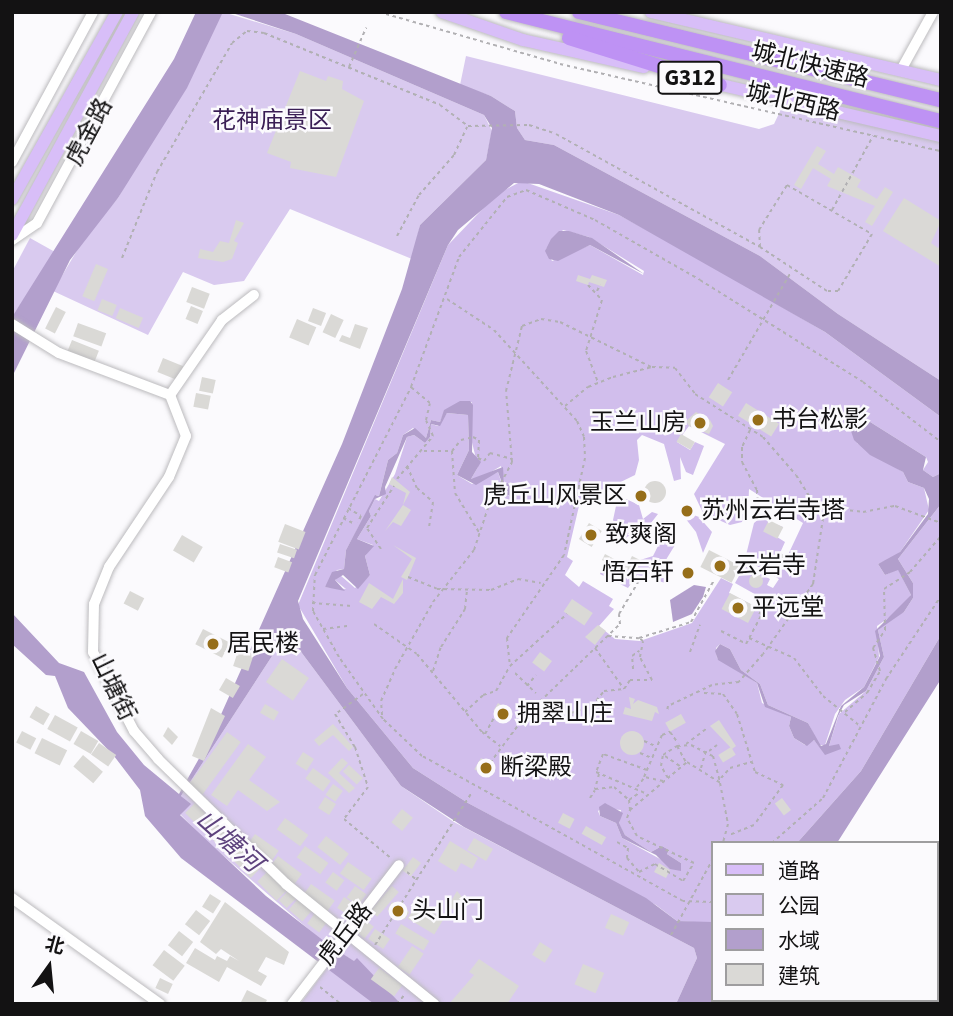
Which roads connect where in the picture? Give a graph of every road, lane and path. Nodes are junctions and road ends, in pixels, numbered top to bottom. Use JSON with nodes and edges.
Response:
{"nodes":[{"id":1,"x":93,"y":12,"type":"edge"},
{"id":2,"x":117,"y":12,"type":"edge"},
{"id":3,"x":133,"y":12,"type":"edge"},
{"id":4,"x":151,"y":12,"type":"edge"},
{"id":5,"x":379,"y":12,"type":"edge"},
{"id":6,"x":442,"y":12,"type":"edge"},
{"id":7,"x":491,"y":12,"type":"edge"},
{"id":8,"x":506,"y":12,"type":"edge"},
{"id":9,"x":579,"y":12,"type":"edge"},
{"id":10,"x":651,"y":12,"type":"edge"},
{"id":11,"x":933,"y":12,"type":"edge"},
{"id":12,"x":366,"y":28,"type":"dead end"},
{"id":13,"x":348,"y":68,"type":"junction"},
{"id":14,"x":901,"y":70,"type":"junction"},
{"id":15,"x":941,"y":80,"type":"edge"},
{"id":16,"x":720,"y":85,"type":"junction"},
{"id":17,"x":941,"y":100,"type":"edge"},
{"id":18,"x":941,"y":121,"type":"edge"},
{"id":19,"x":468,"y":126,"type":"junction"},
{"id":20,"x":873,"y":134,"type":"junction"},
{"id":21,"x":941,"y":136,"type":"edge"},
{"id":22,"x":941,"y":151,"type":"edge"},
{"id":23,"x":12,"y":162,"type":"edge"},
{"id":24,"x":12,"y":199,"type":"edge"},
{"id":25,"x":832,"y":211,"type":"junction"},
{"id":26,"x":397,"y":236,"type":"dead end"},
{"id":27,"x":12,"y":237,"type":"edge"},
{"id":28,"x":760,"y":247,"type":"junction"},
{"id":29,"x":121,"y":258,"type":"dead end"},
{"id":30,"x":791,"y":271,"type":"junction"},
{"id":31,"x":588,"y":285,"type":"dead end"},
{"id":32,"x":600,"y":285,"type":"dead end"},
{"id":33,"x":596,"y":292,"type":"junction"},
{"id":34,"x":254,"y":295,"type":"dead end"},
{"id":35,"x":445,"y":298,"type":"junction"},
{"id":36,"x":762,"y":320,"type":"junction"},
{"id":37,"x":12,"y":324,"type":"edge"},
{"id":38,"x":591,"y":335,"type":"junction"},
{"id":39,"x":512,"y":350,"type":"junction"},
{"id":40,"x":652,"y":367,"type":"junction"},
{"id":41,"x":728,"y":380,"type":"dead end"},
{"id":42,"x":598,"y":383,"type":"junction"},
{"id":43,"x":411,"y":387,"type":"junction"},
{"id":44,"x":170,"y":395,"type":"junction"},
{"id":45,"x":565,"y":406,"type":"junction"},
{"id":46,"x":751,"y":429,"type":"junction"},
{"id":47,"x":941,"y":442,"type":"edge"},
{"id":48,"x":424,"y":451,"type":"junction"},
{"id":49,"x":452,"y":451,"type":"junction"},
{"id":50,"x":513,"y":459,"type":"junction"},
{"id":51,"x":406,"y":465,"type":"junction"},
{"id":52,"x":397,"y":479,"type":"dead end"},
{"id":53,"x":394,"y":486,"type":"dead end"},
{"id":54,"x":758,"y":503,"type":"dead end"},
{"id":55,"x":830,"y":503,"type":"dead end"},
{"id":56,"x":817,"y":506,"type":"junction"},
{"id":57,"x":347,"y":508,"type":"junction"},
{"id":58,"x":821,"y":514,"type":"junction"},
{"id":59,"x":342,"y":517,"type":"junction"},
{"id":60,"x":358,"y":522,"type":"dead end"},
{"id":61,"x":353,"y":523,"type":"dead end"},
{"id":62,"x":941,"y":523,"type":"edge"},
{"id":63,"x":429,"y":527,"type":"dead end"},
{"id":64,"x":480,"y":534,"type":"junction"},
{"id":65,"x":941,"y":536,"type":"edge"},
{"id":66,"x":381,"y":549,"type":"dead end"},
{"id":67,"x":408,"y":577,"type":"dead end"},
{"id":68,"x":640,"y":579,"type":"dead end"},
{"id":69,"x":714,"y":580,"type":"dead end"},
{"id":70,"x":542,"y":583,"type":"junction"},
{"id":71,"x":443,"y":589,"type":"junction"},
{"id":72,"x":466,"y":590,"type":"junction"},
{"id":73,"x":941,"y":596,"type":"edge"},
{"id":74,"x":311,"y":603,"type":"junction"},
{"id":75,"x":352,"y":606,"type":"dead end"},
{"id":76,"x":754,"y":610,"type":"dead end"},
{"id":77,"x":567,"y":614,"type":"dead end"},
{"id":78,"x":374,"y":624,"type":"dead end"},
{"id":79,"x":700,"y":625,"type":"dead end"},
{"id":80,"x":349,"y":626,"type":"dead end"},
{"id":81,"x":322,"y":629,"type":"junction"},
{"id":82,"x":721,"y":631,"type":"dead end"},
{"id":83,"x":607,"y":636,"type":"junction"},
{"id":84,"x":639,"y":638,"type":"junction"},
{"id":85,"x":749,"y":638,"type":"junction"},
{"id":86,"x":407,"y":647,"type":"junction"},
{"id":87,"x":595,"y":647,"type":"junction"},
{"id":88,"x":767,"y":648,"type":"junction"},
{"id":89,"x":639,"y":650,"type":"junction"},
{"id":90,"x":690,"y":652,"type":"dead end"},
{"id":91,"x":510,"y":666,"type":"junction"},
{"id":92,"x":633,"y":669,"type":"dead end"},
{"id":93,"x":433,"y":672,"type":"junction"},
{"id":94,"x":515,"y":673,"type":"dead end"},
{"id":95,"x":536,"y":675,"type":"dead end"},
{"id":96,"x":527,"y":686,"type":"junction"},
{"id":97,"x":624,"y":689,"type":"junction"},
{"id":98,"x":703,"y":692,"type":"junction"},
{"id":99,"x":364,"y":693,"type":"junction"},
{"id":100,"x":536,"y":693,"type":"dead end"},
{"id":101,"x":842,"y":710,"type":"junction"},
{"id":102,"x":667,"y":711,"type":"dead end"},
{"id":103,"x":465,"y":712,"type":"junction"},
{"id":104,"x":578,"y":712,"type":"dead end"},
{"id":105,"x":494,"y":718,"type":"dead end"},
{"id":106,"x":383,"y":719,"type":"junction"},
{"id":107,"x":861,"y":727,"type":"junction"},
{"id":108,"x":706,"y":729,"type":"dead end"},
{"id":109,"x":484,"y":735,"type":"junction"},
{"id":110,"x":645,"y":741,"type":"dead end"},
{"id":111,"x":678,"y":745,"type":"junction"},
{"id":112,"x":685,"y":745,"type":"junction"},
{"id":113,"x":717,"y":745,"type":"dead end"},
{"id":114,"x":656,"y":746,"type":"junction"},
{"id":115,"x":501,"y":747,"type":"junction"},
{"id":116,"x":707,"y":752,"type":"junction"},
{"id":117,"x":640,"y":753,"type":"dead end"},
{"id":118,"x":663,"y":755,"type":"junction"},
{"id":119,"x":652,"y":758,"type":"junction"},
{"id":120,"x":687,"y":762,"type":"junction"},
{"id":121,"x":751,"y":762,"type":"junction"},
{"id":122,"x":490,"y":763,"type":"dead end"},
{"id":123,"x":681,"y":767,"type":"junction"},
{"id":124,"x":701,"y":769,"type":"junction"},
{"id":125,"x":647,"y":770,"type":"junction"},
{"id":126,"x":600,"y":774,"type":"junction"},
{"id":127,"x":644,"y":777,"type":"junction"},
{"id":128,"x":668,"y":778,"type":"junction"},
{"id":129,"x":720,"y":778,"type":"junction"},
{"id":130,"x":664,"y":781,"type":"junction"},
{"id":131,"x":720,"y":783,"type":"junction"},
{"id":132,"x":636,"y":787,"type":"junction"},
{"id":133,"x":595,"y":789,"type":"junction"},
{"id":134,"x":641,"y":792,"type":"junction"},
{"id":135,"x":648,"y":795,"type":"junction"},
{"id":136,"x":470,"y":796,"type":"dead end"},
{"id":137,"x":590,"y":798,"type":"dead end"},
{"id":138,"x":629,"y":800,"type":"junction"},
{"id":139,"x":630,"y":810,"type":"junction"},
{"id":140,"x":727,"y":835,"type":"junction"},
{"id":141,"x":724,"y":841,"type":"edge"},
{"id":142,"x":774,"y":841,"type":"edge"},
{"id":143,"x":617,"y":842,"type":"dead end"},
{"id":144,"x":712,"y":861,"type":"edge"},
{"id":145,"x":399,"y":865,"type":"junction"},
{"id":146,"x":417,"y":880,"type":"junction"},
{"id":147,"x":12,"y":898,"type":"edge"},
{"id":148,"x":712,"y":902,"type":"edge"},
{"id":149,"x":689,"y":903,"type":"junction"},
{"id":150,"x":345,"y":935,"type":"junction"},
{"id":151,"x":671,"y":935,"type":"dead end"},
{"id":152,"x":368,"y":954,"type":"junction"},
{"id":153,"x":309,"y":979,"type":"junction"},
{"id":154,"x":411,"y":987,"type":"junction"},
{"id":155,"x":160,"y":1004,"type":"edge"},
{"id":156,"x":292,"y":1004,"type":"edge"},
{"id":157,"x":341,"y":1004,"type":"edge"},
{"id":158,"x":397,"y":1004,"type":"edge"},
{"id":159,"x":434,"y":1004,"type":"edge"}],
"edges":[{"from":1,"to":23,"type":"street","name":"虎金路"},
{"from":2,"to":24,"type":"main road","name":"虎金路"},
{"from":3,"to":27,"type":"main road","name":"虎金路"},
{"from":4,"to":27,"type":"street","name":"虎金路"},
{"from":5,"to":20,"type":"path"},
{"from":6,"to":16,"type":"main road","name":"城北西路","number":"G312"},
{"from":7,"to":16,"type":"highway"},
{"from":8,"to":18,"type":"highway","name":"城北快速路"},
{"from":9,"to":17,"type":"highway","name":"城北快速路"},
{"from":10,"to":14,"type":"main road","number":"G312"},
{"from":11,"to":14,"type":"street"},
{"from":12,"to":13,"type":"path"},
{"from":13,"to":19,"type":"path"},
{"from":13,"to":29,"type":"path"},
{"from":14,"to":15,"type":"main road","number":"G312"},
{"from":16,"to":21,"type":"main road","name":"城北西路","number":"G312"},
{"from":19,"to":26,"type":"path"},
{"from":19,"to":28,"type":"path"},
{"from":20,"to":22,"type":"path"},
{"from":20,"to":25,"type":"path"},
{"from":25,"to":28,"type":"path"},
{"from":25,"to":30,"type":"path"},
{"from":28,"to":30,"type":"path"},
{"from":30,"to":36,"type":"path"},
{"from":31,"to":33,"type":"path"},
{"from":32,"to":33,"type":"path"},
{"from":33,"to":38,"type":"path"},
{"from":34,"to":44,"type":"street"},
{"from":35,"to":36,"type":"path"},
{"from":35,"to":39,"type":"path"},
{"from":35,"to":43,"type":"path"},
{"from":36,"to":41,"type":"path"},
{"from":36,"to":47,"type":"path"},
{"from":37,"to":44,"type":"street"},
{"from":38,"to":39,"type":"path"},
{"from":38,"to":40,"type":"path"},
{"from":38,"to":42,"type":"path"},
{"from":39,"to":45,"type":"path"},
{"from":39,"to":50,"type":"path"},
{"from":40,"to":42,"type":"path"},
{"from":40,"to":46,"type":"path"},
{"from":42,"to":45,"type":"path"},
{"from":43,"to":48,"type":"path"},
{"from":43,"to":57,"type":"path"},
{"from":44,"to":150,"type":"street","name":"山塘街"},
{"from":45,"to":70,"type":"path"},
{"from":46,"to":54,"type":"path"},
{"from":46,"to":56,"type":"path"},
{"from":48,"to":49,"type":"path"},
{"from":48,"to":51,"type":"path"},
{"from":49,"to":50,"type":"path"},
{"from":49,"to":64,"type":"path"},
{"from":50,"to":64,"type":"path"},
{"from":51,"to":52,"type":"path"},
{"from":51,"to":63,"type":"path"},
{"from":53,"to":66,"type":"path"},
{"from":55,"to":56,"type":"path"},
{"from":56,"to":58,"type":"path"},
{"from":57,"to":59,"type":"path"},
{"from":57,"to":60,"type":"path"},
{"from":58,"to":62,"type":"path"},
{"from":58,"to":88,"type":"path"},
{"from":59,"to":61,"type":"path"},
{"from":59,"to":74,"type":"path"},
{"from":64,"to":71,"type":"path"},
{"from":65,"to":101,"type":"path"},
{"from":67,"to":71,"type":"path"},
{"from":68,"to":83,"type":"path"},
{"from":69,"to":84,"type":"path"},
{"from":70,"to":72,"type":"path"},
{"from":70,"to":91,"type":"path"},
{"from":71,"to":72,"type":"path"},
{"from":71,"to":86,"type":"path"},
{"from":72,"to":93,"type":"path"},
{"from":73,"to":107,"type":"path"},
{"from":74,"to":75,"type":"path"},
{"from":74,"to":81,"type":"path"},
{"from":76,"to":85,"type":"path"},
{"from":77,"to":91,"type":"path"},
{"from":78,"to":86,"type":"path"},
{"from":79,"to":90,"type":"path"},
{"from":80,"to":81,"type":"path"},
{"from":81,"to":99,"type":"path"},
{"from":82,"to":85,"type":"path"},
{"from":83,"to":84,"type":"path"},
{"from":83,"to":87,"type":"path"},
{"from":84,"to":89,"type":"path"},
{"from":85,"to":88,"type":"path"},
{"from":86,"to":93,"type":"path"},
{"from":86,"to":106,"type":"path"},
{"from":87,"to":97,"type":"path"},
{"from":87,"to":115,"type":"path"},
{"from":88,"to":98,"type":"path"},
{"from":88,"to":101,"type":"path"},
{"from":89,"to":92,"type":"path"},
{"from":89,"to":97,"type":"path"},
{"from":91,"to":103,"type":"path"},
{"from":93,"to":103,"type":"path"},
{"from":94,"to":96,"type":"path"},
{"from":95,"to":96,"type":"path"},
{"from":96,"to":100,"type":"path"},
{"from":97,"to":104,"type":"path"},
{"from":98,"to":102,"type":"path"},
{"from":98,"to":121,"type":"path"},
{"from":99,"to":106,"type":"path"},
{"from":99,"to":145,"type":"path"},
{"from":101,"to":107,"type":"path"},
{"from":103,"to":109,"type":"path"},
{"from":105,"to":109,"type":"path"},
{"from":106,"to":149,"type":"path"},
{"from":107,"to":142,"type":"path"},
{"from":108,"to":112,"type":"path"},
{"from":109,"to":115,"type":"path"},
{"from":110,"to":114,"type":"path"},
{"from":111,"to":112,"type":"path"},
{"from":111,"to":114,"type":"path"},
{"from":111,"to":118,"type":"path"},
{"from":111,"to":120,"type":"path"},
{"from":112,"to":116,"type":"path"},
{"from":113,"to":116,"type":"path"},
{"from":114,"to":119,"type":"path"},
{"from":115,"to":122,"type":"path"},
{"from":116,"to":124,"type":"path"},
{"from":116,"to":129,"type":"path"},
{"from":117,"to":119,"type":"path"},
{"from":118,"to":123,"type":"path"},
{"from":118,"to":128,"type":"path"},
{"from":119,"to":125,"type":"path"},
{"from":120,"to":123,"type":"path"},
{"from":120,"to":124,"type":"path"},
{"from":121,"to":129,"type":"path"},
{"from":121,"to":140,"type":"path"},
{"from":123,"to":128,"type":"path"},
{"from":124,"to":131,"type":"path"},
{"from":125,"to":126,"type":"path"},
{"from":125,"to":127,"type":"path"},
{"from":126,"to":132,"type":"path"},
{"from":126,"to":133,"type":"path"},
{"from":127,"to":130,"type":"path"},
{"from":127,"to":132,"type":"path"},
{"from":128,"to":130,"type":"path"},
{"from":129,"to":131,"type":"path"},
{"from":130,"to":135,"type":"path"},
{"from":131,"to":140,"type":"path"},
{"from":132,"to":134,"type":"path"},
{"from":133,"to":137,"type":"path"},
{"from":133,"to":138,"type":"path"},
{"from":134,"to":135,"type":"path"},
{"from":134,"to":138,"type":"path"},
{"from":135,"to":139,"type":"path"},
{"from":136,"to":146,"type":"path"},
{"from":138,"to":139,"type":"path"},
{"from":139,"to":143,"type":"path"},
{"from":140,"to":141,"type":"path"},
{"from":144,"to":149,"type":"path"},
{"from":145,"to":146,"type":"path"},
{"from":145,"to":150,"type":"street","name":"虎丘路"},
{"from":146,"to":152,"type":"path"},
{"from":147,"to":155,"type":"street"},
{"from":148,"to":149,"type":"path"},
{"from":149,"to":151,"type":"path"},
{"from":150,"to":152,"type":"street","name":"山塘街"},
{"from":150,"to":153,"type":"street","name":"虎丘路"},
{"from":152,"to":154,"type":"street","name":"山塘街"},
{"from":153,"to":156,"type":"street","name":"虎丘路"},
{"from":153,"to":157,"type":"path"},
{"from":154,"to":158,"type":"path"},
{"from":154,"to":159,"type":"street","name":"山塘街"}]}
